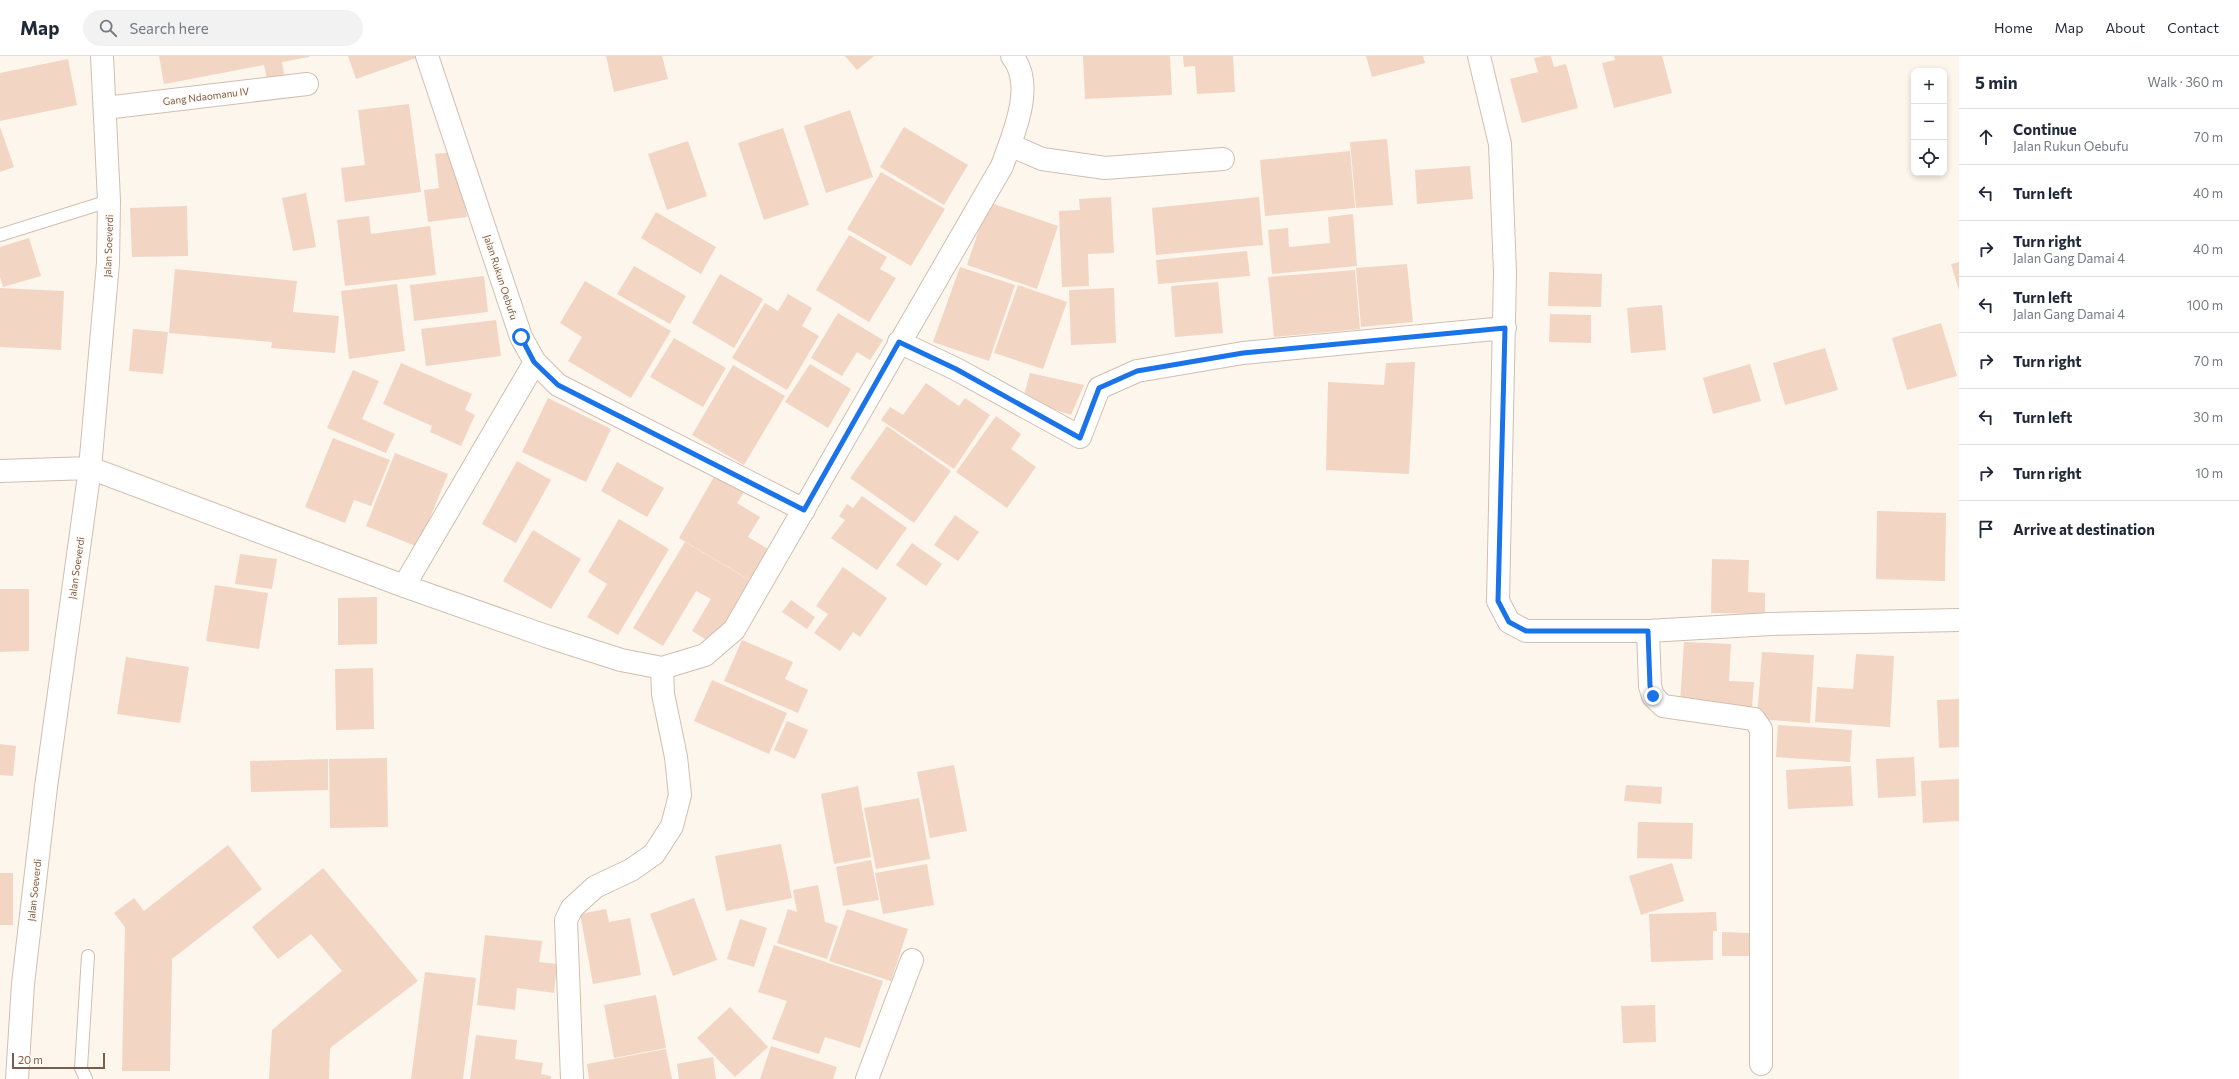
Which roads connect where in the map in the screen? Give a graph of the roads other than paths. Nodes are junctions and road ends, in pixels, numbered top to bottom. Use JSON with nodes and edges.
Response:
{"nodes":[{"id":1,"x":102,"y":56,"type":"edge"},
{"id":2,"x":427,"y":56,"type":"edge"},
{"id":3,"x":1012,"y":56,"type":"edge"},
{"id":4,"x":1479,"y":56,"type":"edge"},
{"id":5,"x":307,"y":84,"type":"dead end"},
{"id":6,"x":105,"y":108,"type":"junction"},
{"id":7,"x":1010,"y":145,"type":"junction"},
{"id":8,"x":1223,"y":159,"type":"dead end"},
{"id":9,"x":109,"y":201,"type":"junction"},
{"id":10,"x":0,"y":235,"type":"edge"},
{"id":11,"x":1505,"y":328,"type":"junction"},
{"id":12,"x":899,"y":342,"type":"junction"},
{"id":13,"x":534,"y":362,"type":"junction"},
{"id":14,"x":90,"y":468,"type":"junction"},
{"id":15,"x":0,"y":471,"type":"edge"},
{"id":16,"x":804,"y":510,"type":"junction"},
{"id":17,"x":404,"y":586,"type":"junction"},
{"id":18,"x":1959,"y":620,"type":"edge"},
{"id":19,"x":1648,"y":631,"type":"junction"},
{"id":20,"x":662,"y":668,"type":"junction"},
{"id":21,"x":88,"y":956,"type":"dead end"},
{"id":22,"x":912,"y":960,"type":"dead end"},
{"id":23,"x":1761,"y":1064,"type":"dead end"},
{"id":24,"x":17,"y":1079,"type":"edge"},
{"id":25,"x":86,"y":1079,"type":"edge"},
{"id":26,"x":572,"y":1079,"type":"edge"},
{"id":27,"x":867,"y":1079,"type":"edge"}],
"edges":[{"from":1,"to":6,"type":"street","name":"Jalan Soeverdi"},
{"from":2,"to":13,"type":"street","name":"Jalan Rukun Oebufu"},
{"from":3,"to":7,"type":"street"},
{"from":4,"to":11,"type":"street"},
{"from":5,"to":6,"type":"street","name":"Gang Ndaomanu IV"},
{"from":6,"to":9,"type":"street","name":"Jalan Soeverdi"},
{"from":7,"to":8,"type":"street"},
{"from":7,"to":12,"type":"street"},
{"from":9,"to":10,"type":"lane"},
{"from":9,"to":14,"type":"street","name":"Jalan Soeverdi"},
{"from":11,"to":12,"type":"street"},
{"from":11,"to":19,"type":"street"},
{"from":12,"to":16,"type":"street"},
{"from":13,"to":16,"type":"street","name":"Jalan Rukun Oebufu"},
{"from":13,"to":17,"type":"street"},
{"from":14,"to":15,"type":"street"},
{"from":14,"to":17,"type":"street"},
{"from":14,"to":24,"type":"street","name":"Jalan Soeverdi"},
{"from":16,"to":20,"type":"street"},
{"from":17,"to":20,"type":"street"},
{"from":18,"to":19,"type":"street"},
{"from":19,"to":23,"type":"street"},
{"from":20,"to":26,"type":"street"},
{"from":21,"to":25,"type":"lane"},
{"from":22,"to":27,"type":"street"}]}
